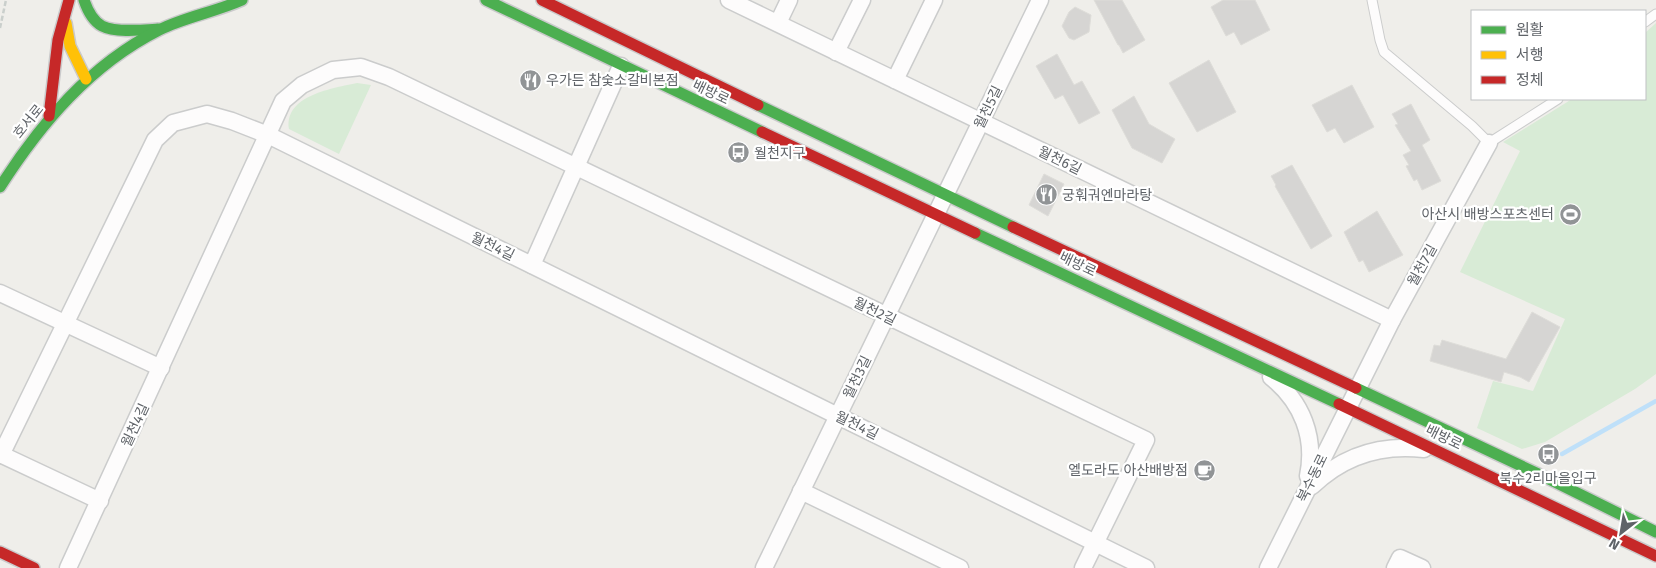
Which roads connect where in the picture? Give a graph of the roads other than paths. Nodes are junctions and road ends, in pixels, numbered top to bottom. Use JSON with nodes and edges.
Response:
{"nodes":[{"id":1,"x":69,"y":0,"type":"edge"},
{"id":2,"x":84,"y":0,"type":"edge"},
{"id":3,"x":242,"y":0,"type":"edge"},
{"id":4,"x":486,"y":0,"type":"edge"},
{"id":5,"x":542,"y":0,"type":"edge"},
{"id":6,"x":729,"y":0,"type":"edge"},
{"id":7,"x":789,"y":0,"type":"edge"},
{"id":8,"x":862,"y":0,"type":"edge"},
{"id":9,"x":934,"y":0,"type":"edge"},
{"id":10,"x":1040,"y":0,"type":"edge"},
{"id":11,"x":1372,"y":0,"type":"edge"},
{"id":12,"x":778,"y":23,"type":"junction"},
{"id":13,"x":160,"y":29,"type":"junction"},
{"id":14,"x":836,"y":52,"type":"junction"},
{"id":15,"x":621,"y":66,"type":"junction"},
{"id":16,"x":86,"y":80,"type":"junction"},
{"id":17,"x":895,"y":80,"type":"junction"},
{"id":18,"x":1556,"y":100,"type":"edge"},
{"id":19,"x":50,"y":116,"type":"junction"},
{"id":20,"x":981,"y":122,"type":"junction"},
{"id":21,"x":268,"y":135,"type":"junction"},
{"id":22,"x":1489,"y":143,"type":"junction"},
{"id":23,"x":576,"y":168,"type":"junction"},
{"id":24,"x":0,"y":187,"type":"edge"},
{"id":25,"x":945,"y":195,"type":"junction"},
{"id":26,"x":936,"y":214,"type":"junction"},
{"id":27,"x":532,"y":266,"type":"junction"},
{"id":28,"x":0,"y":293,"type":"edge"},
{"id":29,"x":886,"y":316,"type":"junction"},
{"id":30,"x":1392,"y":320,"type":"junction"},
{"id":31,"x":65,"y":323,"type":"junction"},
{"id":32,"x":1253,"y":363,"type":"junction"},
{"id":33,"x":161,"y":368,"type":"junction"},
{"id":34,"x":1356,"y":389,"type":"junction"},
{"id":35,"x":1347,"y":407,"type":"junction"},
{"id":36,"x":838,"y":416,"type":"junction"},
{"id":37,"x":1435,"y":450,"type":"junction"},
{"id":38,"x":1,"y":454,"type":"edge"},
{"id":39,"x":802,"y":491,"type":"junction"},
{"id":40,"x":1304,"y":495,"type":"junction"},
{"id":41,"x":100,"y":501,"type":"junction"},
{"id":42,"x":1656,"y":532,"type":"edge"},
{"id":43,"x":1095,"y":543,"type":"junction"},
{"id":44,"x":0,"y":552,"type":"edge"},
{"id":45,"x":1656,"y":556,"type":"edge"},
{"id":46,"x":34,"y":568,"type":"edge"},
{"id":47,"x":68,"y":568,"type":"edge"},
{"id":48,"x":764,"y":568,"type":"edge"},
{"id":49,"x":960,"y":568,"type":"edge"},
{"id":50,"x":1083,"y":568,"type":"edge"},
{"id":51,"x":1146,"y":568,"type":"edge"},
{"id":52,"x":1268,"y":568,"type":"edge"},
{"id":53,"x":1395,"y":568,"type":"edge"},
{"id":54,"x":1422,"y":568,"type":"edge"}],
"edges":[{"from":1,"to":16,"type":"street"},
{"from":1,"to":19,"type":"street"},
{"from":2,"to":13,"type":"street"},
{"from":3,"to":13,"type":"street"},
{"from":4,"to":15,"type":"street","name":"배방로"},
{"from":5,"to":25,"type":"street","name":"배방로"},
{"from":6,"to":12,"type":"street","name":"월천6길"},
{"from":7,"to":12,"type":"street"},
{"from":8,"to":14,"type":"street"},
{"from":9,"to":17,"type":"street"},
{"from":10,"to":20,"type":"street","name":"월천5길"},
{"from":11,"to":22,"type":"lane"},
{"from":12,"to":14,"type":"street","name":"월천6길"},
{"from":13,"to":16,"type":"street","name":"호서로"},
{"from":14,"to":17,"type":"street","name":"월천6길"},
{"from":15,"to":23,"type":"street"},
{"from":15,"to":26,"type":"street","name":"배방로"},
{"from":16,"to":19,"type":"street","name":"호서로"},
{"from":17,"to":20,"type":"street","name":"월천6길"},
{"from":18,"to":22,"type":"lane"},
{"from":19,"to":24,"type":"street","name":"호서로"},
{"from":20,"to":25,"type":"street","name":"월천5길"},
{"from":20,"to":30,"type":"street","name":"월천6길"},
{"from":21,"to":23,"type":"street","name":"월천2길"},
{"from":21,"to":27,"type":"street","name":"월천4길"},
{"from":21,"to":31,"type":"street"},
{"from":21,"to":33,"type":"street","name":"월천4길"},
{"from":22,"to":30,"type":"street","name":"월천7길"},
{"from":23,"to":27,"type":"street"},
{"from":23,"to":29,"type":"street","name":"월천2길"},
{"from":25,"to":26,"type":"street","name":"월천5길"},
{"from":25,"to":34,"type":"street","name":"배방로"},
{"from":26,"to":29,"type":"street","name":"월천3길"},
{"from":26,"to":32,"type":"street","name":"배방로"},
{"from":27,"to":36,"type":"street","name":"월천4길"},
{"from":28,"to":31,"type":"street"},
{"from":29,"to":36,"type":"street","name":"월천3길"},
{"from":29,"to":43,"type":"street","name":"월천2길"},
{"from":30,"to":34,"type":"street","name":"월천7길"},
{"from":31,"to":33,"type":"street"},
{"from":31,"to":38,"type":"street"},
{"from":32,"to":35,"type":"street","name":"배방로"},
{"from":32,"to":40,"type":"street"},
{"from":33,"to":41,"type":"street","name":"월천4길"},
{"from":34,"to":35,"type":"street","name":"북수동로"},
{"from":34,"to":42,"type":"street","name":"배방로"},
{"from":35,"to":37,"type":"street","name":"배방로"},
{"from":35,"to":40,"type":"street","name":"북수동로"},
{"from":36,"to":39,"type":"street","name":"월천3길"},
{"from":36,"to":43,"type":"street","name":"월천4길"},
{"from":37,"to":40,"type":"street"},
{"from":37,"to":45,"type":"street","name":"배방로"},
{"from":38,"to":41,"type":"street"},
{"from":39,"to":48,"type":"street","name":"월천3길"},
{"from":39,"to":49,"type":"street"},
{"from":40,"to":52,"type":"street","name":"북수동로"},
{"from":41,"to":47,"type":"street","name":"월천4길"},
{"from":43,"to":50,"type":"street","name":"월천2길"},
{"from":43,"to":51,"type":"street","name":"월천4길"},
{"from":44,"to":46,"type":"street"},
{"from":53,"to":54,"type":"street"}]}
